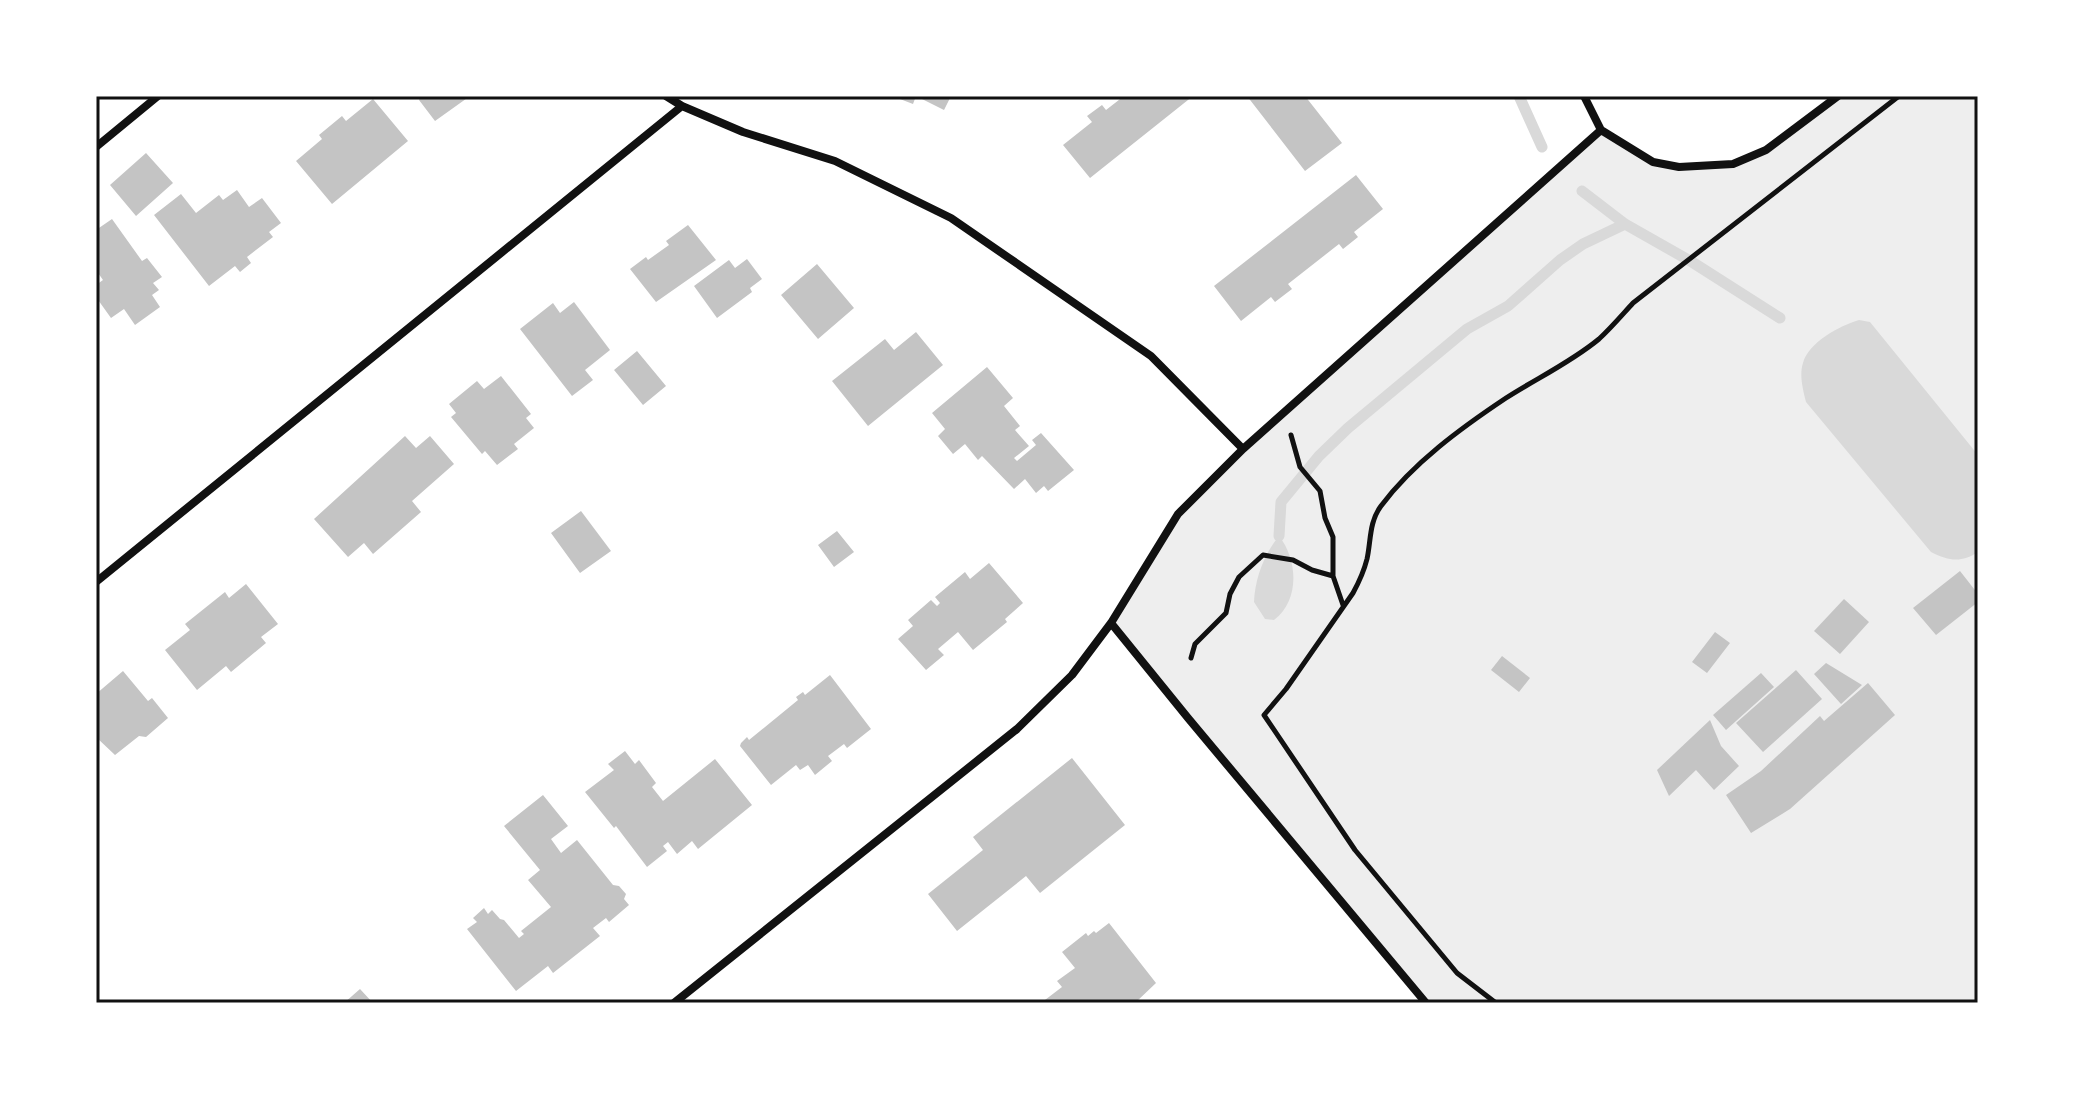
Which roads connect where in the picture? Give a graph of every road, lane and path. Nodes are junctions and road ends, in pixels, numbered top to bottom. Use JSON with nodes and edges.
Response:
{"nodes":[{"id":1,"x":158,"y":96,"type":"edge"},
{"id":2,"x":666,"y":96,"type":"edge"},
{"id":3,"x":1584,"y":96,"type":"edge"},
{"id":4,"x":1838,"y":96,"type":"edge"},
{"id":5,"x":1899,"y":96,"type":"edge"},
{"id":6,"x":682,"y":106,"type":"junction"},
{"id":7,"x":1601,"y":130,"type":"junction"},
{"id":8,"x":96,"y":147,"type":"edge"},
{"id":9,"x":1291,"y":434,"type":"dead end"},
{"id":10,"x":1243,"y":449,"type":"junction"},
{"id":11,"x":1333,"y":576,"type":"junction"},
{"id":12,"x":96,"y":582,"type":"edge"},
{"id":13,"x":1344,"y":606,"type":"junction"},
{"id":14,"x":1111,"y":623,"type":"junction"},
{"id":15,"x":1191,"y":658,"type":"dead end"},
{"id":16,"x":674,"y":1003,"type":"edge"},
{"id":17,"x":1426,"y":1003,"type":"edge"},
{"id":18,"x":1496,"y":1003,"type":"edge"}],
"edges":[{"from":1,"to":8,"type":"street"},
{"from":2,"to":6,"type":"street"},
{"from":3,"to":7,"type":"street"},
{"from":4,"to":7,"type":"street"},
{"from":5,"to":13,"type":"path"},
{"from":6,"to":10,"type":"street"},
{"from":6,"to":12,"type":"street"},
{"from":7,"to":10,"type":"street"},
{"from":9,"to":11,"type":"path"},
{"from":10,"to":14,"type":"street"},
{"from":11,"to":13,"type":"path"},
{"from":11,"to":15,"type":"path"},
{"from":13,"to":18,"type":"path"},
{"from":14,"to":16,"type":"street"},
{"from":14,"to":17,"type":"street"}]}
